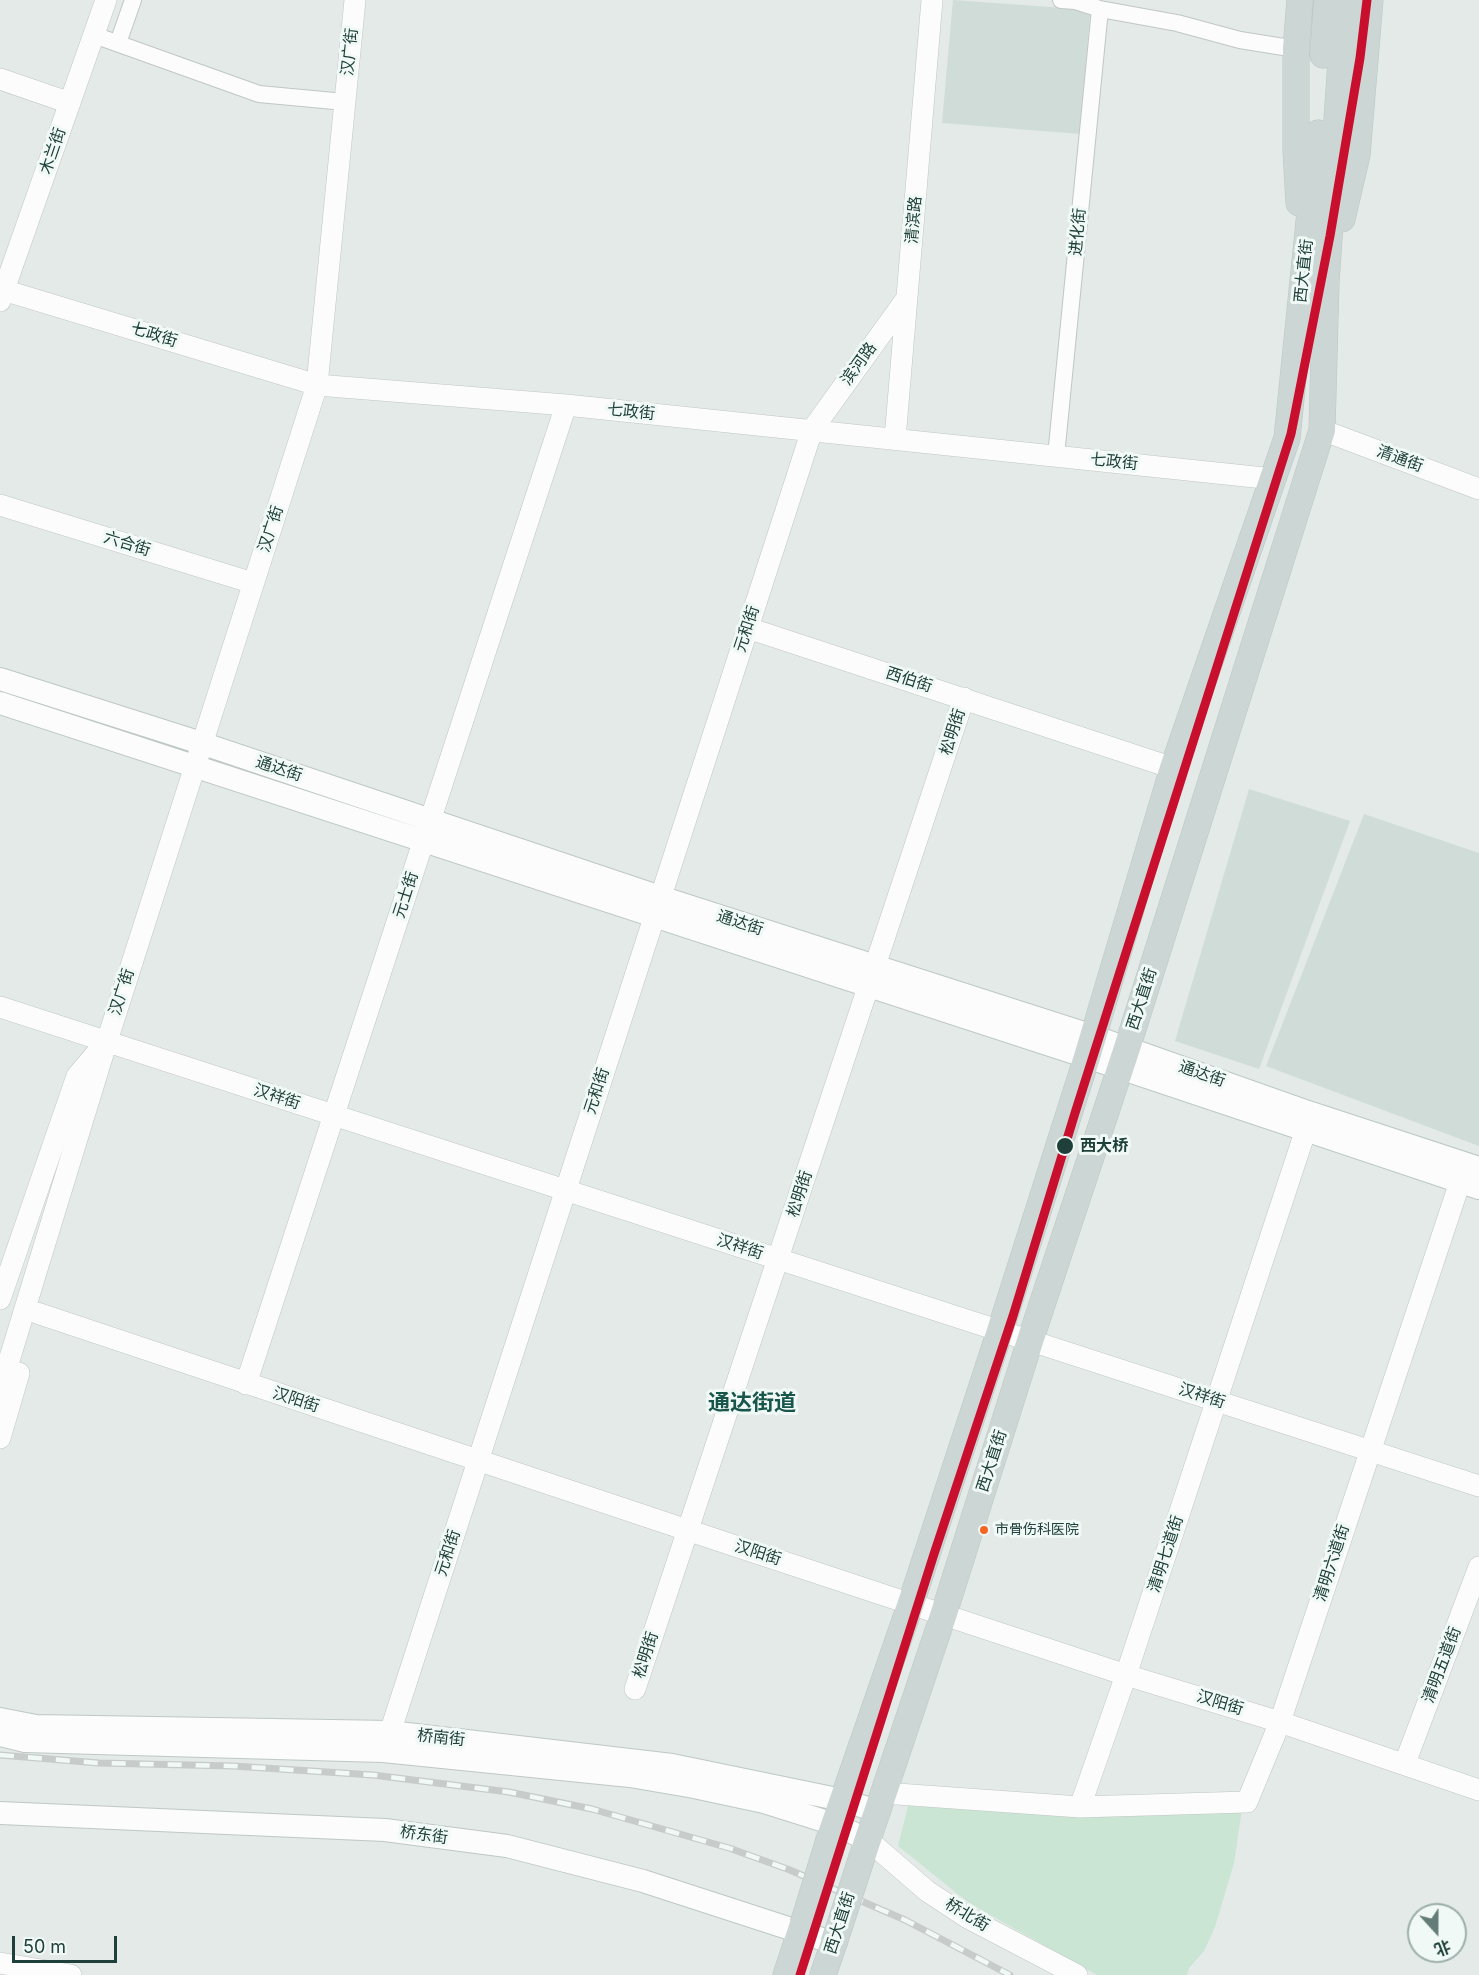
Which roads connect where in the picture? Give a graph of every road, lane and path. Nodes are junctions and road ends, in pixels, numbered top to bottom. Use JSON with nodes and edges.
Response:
{"nodes":[{"id":1,"x":106,"y":0,"type":"edge"},
{"id":2,"x":133,"y":0,"type":"edge"},
{"id":3,"x":355,"y":0,"type":"edge"},
{"id":4,"x":933,"y":0,"type":"edge"},
{"id":5,"x":1061,"y":0,"type":"edge"},
{"id":6,"x":1300,"y":0,"type":"edge"},
{"id":7,"x":1327,"y":0,"type":"edge"},
{"id":8,"x":1345,"y":0,"type":"edge"},
{"id":9,"x":1370,"y":0,"type":"edge"},
{"id":10,"x":1100,"y":9,"type":"junction"},
{"id":11,"x":94,"y":35,"type":"junction"},
{"id":12,"x":118,"y":43,"type":"junction"},
{"id":13,"x":1296,"y":49,"type":"junction"},
{"id":14,"x":0,"y":79,"type":"edge"},
{"id":15,"x":345,"y":102,"type":"junction"},
{"id":16,"x":70,"y":103,"type":"junction"},
{"id":17,"x":1325,"y":153,"type":"junction"},
{"id":18,"x":1314,"y":282,"type":"junction"},
{"id":19,"x":1,"y":293,"type":"edge"},
{"id":20,"x":907,"y":298,"type":"junction"},
{"id":21,"x":317,"y":385,"type":"junction"},
{"id":22,"x":566,"y":405,"type":"junction"},
{"id":23,"x":812,"y":430,"type":"junction"},
{"id":24,"x":1322,"y":430,"type":"junction"},
{"id":25,"x":896,"y":440,"type":"junction"},
{"id":26,"x":1056,"y":456,"type":"junction"},
{"id":27,"x":1274,"y":479,"type":"junction"},
{"id":28,"x":1479,"y":489,"type":"edge"},
{"id":29,"x":0,"y":505,"type":"edge"},
{"id":30,"x":253,"y":583,"type":"junction"},
{"id":31,"x":748,"y":628,"type":"junction"},
{"id":32,"x":0,"y":679,"type":"edge"},
{"id":33,"x":964,"y":698,"type":"junction"},
{"id":34,"x":0,"y":703,"type":"edge"},
{"id":35,"x":201,"y":743,"type":"junction"},
{"id":36,"x":193,"y":767,"type":"junction"},
{"id":37,"x":1173,"y":768,"type":"junction"},
{"id":38,"x":430,"y":820,"type":"junction"},
{"id":39,"x":423,"y":842,"type":"junction"},
{"id":40,"x":657,"y":907,"type":"junction"},
{"id":41,"x":872,"y":976,"type":"junction"},
{"id":42,"x":0,"y":1007,"type":"edge"},
{"id":43,"x":106,"y":1041,"type":"junction"},
{"id":44,"x":1090,"y":1047,"type":"junction"},
{"id":45,"x":1123,"y":1058,"type":"junction"},
{"id":46,"x":334,"y":1115,"type":"junction"},
{"id":47,"x":1308,"y":1121,"type":"junction"},
{"id":48,"x":1471,"y":1175,"type":"edge"},
{"id":49,"x":565,"y":1190,"type":"junction"},
{"id":50,"x":778,"y":1259,"type":"junction"},
{"id":51,"x":0,"y":1299,"type":"edge"},
{"id":52,"x":37,"y":1313,"type":"junction"},
{"id":53,"x":1000,"y":1331,"type":"junction"},
{"id":54,"x":1030,"y":1341,"type":"junction"},
{"id":55,"x":0,"y":1350,"type":"edge"},
{"id":56,"x":246,"y":1384,"type":"junction"},
{"id":57,"x":0,"y":1390,"type":"edge"},
{"id":58,"x":1216,"y":1401,"type":"junction"},
{"id":59,"x":0,"y":1438,"type":"edge"},
{"id":60,"x":1369,"y":1451,"type":"junction"},
{"id":61,"x":478,"y":1460,"type":"junction"},
{"id":62,"x":1479,"y":1486,"type":"edge"},
{"id":63,"x":687,"y":1530,"type":"junction"},
{"id":64,"x":1479,"y":1567,"type":"edge"},
{"id":65,"x":911,"y":1603,"type":"junction"},
{"id":66,"x":944,"y":1613,"type":"junction"},
{"id":67,"x":1126,"y":1675,"type":"junction"},
{"id":68,"x":635,"y":1689,"type":"dead end"},
{"id":69,"x":0,"y":1719,"type":"edge"},
{"id":70,"x":1280,"y":1722,"type":"junction"},
{"id":71,"x":0,"y":1735,"type":"edge"},
{"id":72,"x":387,"y":1742,"type":"junction"},
{"id":73,"x":1405,"y":1763,"type":"junction"},
{"id":74,"x":1479,"y":1790,"type":"edge"},
{"id":75,"x":880,"y":1802,"type":"junction"},
{"id":76,"x":1080,"y":1807,"type":"junction"},
{"id":77,"x":0,"y":1814,"type":"edge"},
{"id":78,"x":835,"y":1821,"type":"junction"},
{"id":79,"x":865,"y":1849,"type":"junction"},
{"id":80,"x":802,"y":1928,"type":"junction"},
{"id":81,"x":834,"y":1943,"type":"junction"},
{"id":82,"x":0,"y":1963,"type":"edge"},
{"id":83,"x":71,"y":1975,"type":"edge"},
{"id":84,"x":786,"y":1975,"type":"edge"},
{"id":85,"x":823,"y":1975,"type":"edge"},
{"id":86,"x":1077,"y":1975,"type":"edge"}],
"edges":[{"from":1,"to":11,"type":"street","name":"木兰街"},
{"from":2,"to":12,"type":"street"},
{"from":3,"to":15,"type":"street","name":"汉广街"},
{"from":4,"to":20,"type":"street","name":"清滨路"},
{"from":5,"to":10,"type":"street"},
{"from":6,"to":13,"type":"main road"},
{"from":7,"to":17,"type":"main road","name":"西大直街"},
{"from":8,"to":17,"type":"main road","name":"西大直街"},
{"from":9,"to":18,"type":"main road"},
{"from":10,"to":13,"type":"street"},
{"from":10,"to":26,"type":"street","name":"进化街"},
{"from":11,"to":12,"type":"street"},
{"from":11,"to":16,"type":"street","name":"木兰街"},
{"from":12,"to":15,"type":"street"},
{"from":13,"to":18,"type":"main road"},
{"from":14,"to":16,"type":"street"},
{"from":15,"to":21,"type":"street","name":"汉广街"},
{"from":16,"to":19,"type":"street","name":"木兰街"},
{"from":17,"to":18,"type":"main road","name":"西大直街"},
{"from":18,"to":24,"type":"main road","name":"西大直街"},
{"from":18,"to":27,"type":"main road","name":"西大直街"},
{"from":19,"to":21,"type":"street","name":"七政街"},
{"from":20,"to":23,"type":"street","name":"滨河路"},
{"from":20,"to":25,"type":"street","name":"清滨路"},
{"from":21,"to":22,"type":"street","name":"七政街"},
{"from":21,"to":30,"type":"street","name":"汉广街"},
{"from":22,"to":23,"type":"street","name":"七政街"},
{"from":22,"to":38,"type":"street","name":"元士街"},
{"from":23,"to":25,"type":"street","name":"七政街"},
{"from":23,"to":31,"type":"street","name":"元和街"},
{"from":24,"to":28,"type":"street","name":"清通街"},
{"from":24,"to":45,"type":"main road","name":"西大直街"},
{"from":25,"to":26,"type":"street","name":"七政街"},
{"from":26,"to":27,"type":"street","name":"七政街"},
{"from":27,"to":37,"type":"main road","name":"西大直街"},
{"from":29,"to":30,"type":"street","name":"六合街"},
{"from":30,"to":35,"type":"street","name":"汉广街"},
{"from":31,"to":33,"type":"street","name":"西伯街"},
{"from":31,"to":40,"type":"street","name":"元和街"},
{"from":32,"to":35,"type":"main road","name":"通达街"},
{"from":33,"to":37,"type":"street","name":"西伯街"},
{"from":33,"to":41,"type":"street","name":"松明街"},
{"from":34,"to":36,"type":"main road","name":"通达街"},
{"from":35,"to":36,"type":"street","name":"汉广街"},
{"from":35,"to":38,"type":"main road","name":"通达街"},
{"from":36,"to":39,"type":"main road","name":"通达街"},
{"from":36,"to":43,"type":"street","name":"汉广街"},
{"from":37,"to":44,"type":"main road","name":"西大直街"},
{"from":38,"to":39,"type":"street","name":"元士街"},
{"from":38,"to":40,"type":"main road","name":"通达街"},
{"from":39,"to":40,"type":"main road","name":"通达街"},
{"from":39,"to":46,"type":"street","name":"元士街"},
{"from":40,"to":41,"type":"main road","name":"通达街"},
{"from":40,"to":49,"type":"street","name":"元和街"},
{"from":41,"to":44,"type":"main road","name":"通达街"},
{"from":41,"to":50,"type":"street","name":"松明街"},
{"from":42,"to":43,"type":"street","name":"汉祥街"},
{"from":43,"to":46,"type":"street","name":"汉祥街"},
{"from":43,"to":51,"type":"street","name":"汉广街"},
{"from":43,"to":52,"type":"street","name":"汉广街"},
{"from":43,"to":55,"type":"street","name":"汉广街"},
{"from":43,"to":57,"type":"street","name":"汉广街"},
{"from":44,"to":45,"type":"main road","name":"通达街"},
{"from":44,"to":53,"type":"main road","name":"西大直街"},
{"from":45,"to":47,"type":"main road","name":"通达街"},
{"from":45,"to":54,"type":"main road","name":"西大直街"},
{"from":46,"to":49,"type":"street","name":"汉祥街"},
{"from":46,"to":56,"type":"street","name":"元士街"},
{"from":47,"to":48,"type":"main road","name":"通达街"},
{"from":47,"to":58,"type":"street","name":"清明七道街"},
{"from":48,"to":60,"type":"street","name":"清明六道街"},
{"from":49,"to":50,"type":"street","name":"汉祥街"},
{"from":49,"to":61,"type":"street","name":"元和街"},
{"from":50,"to":53,"type":"street","name":"汉祥街"},
{"from":50,"to":63,"type":"street","name":"松明街"},
{"from":52,"to":56,"type":"street","name":"汉阳街"},
{"from":52,"to":59,"type":"street","name":"汉广街"},
{"from":53,"to":54,"type":"street","name":"汉祥街"},
{"from":53,"to":65,"type":"main road","name":"西大直街"},
{"from":54,"to":58,"type":"street","name":"汉祥街"},
{"from":54,"to":66,"type":"main road","name":"西大直街"},
{"from":56,"to":61,"type":"street","name":"汉阳街"},
{"from":58,"to":60,"type":"street","name":"汉祥街"},
{"from":58,"to":67,"type":"street","name":"清明七道街"},
{"from":60,"to":62,"type":"street","name":"汉祥街"},
{"from":60,"to":70,"type":"street","name":"清明六道街"},
{"from":61,"to":63,"type":"street","name":"汉阳街"},
{"from":61,"to":72,"type":"street","name":"元和街"},
{"from":63,"to":65,"type":"street","name":"汉阳街"},
{"from":63,"to":68,"type":"street","name":"松明街"},
{"from":64,"to":73,"type":"street","name":"清明五道街"},
{"from":65,"to":66,"type":"street","name":"汉阳街"},
{"from":65,"to":78,"type":"main road","name":"西大直街"},
{"from":66,"to":67,"type":"street","name":"汉阳街"},
{"from":66,"to":75,"type":"main road","name":"西大直街"},
{"from":67,"to":70,"type":"street","name":"汉阳街"},
{"from":67,"to":76,"type":"street","name":"清明七道街"},
{"from":69,"to":72,"type":"main road","name":"桥南街"},
{"from":70,"to":73,"type":"street","name":"汉阳街"},
{"from":70,"to":76,"type":"street","name":"清明六道街"},
{"from":71,"to":72,"type":"main road","name":"桥南街"},
{"from":72,"to":78,"type":"main road","name":"桥南街"},
{"from":73,"to":74,"type":"street","name":"汉阳街"},
{"from":75,"to":76,"type":"street"},
{"from":75,"to":78,"type":"main road","name":"桥南街"},
{"from":75,"to":79,"type":"main road","name":"西大直街"},
{"from":77,"to":80,"type":"main road","name":"桥东街"},
{"from":78,"to":79,"type":"main road","name":"桥南街"},
{"from":78,"to":80,"type":"main road","name":"西大直街","bridge":true},
{"from":79,"to":81,"type":"main road","name":"西大直街","bridge":true},
{"from":79,"to":86,"type":"street","name":"桥北街"},
{"from":80,"to":81,"type":"main road","name":"桥东街"},
{"from":80,"to":84,"type":"main road","name":"西大直街"},
{"from":81,"to":85,"type":"main road","name":"西大直街"},
{"from":82,"to":83,"type":"street"}]}
